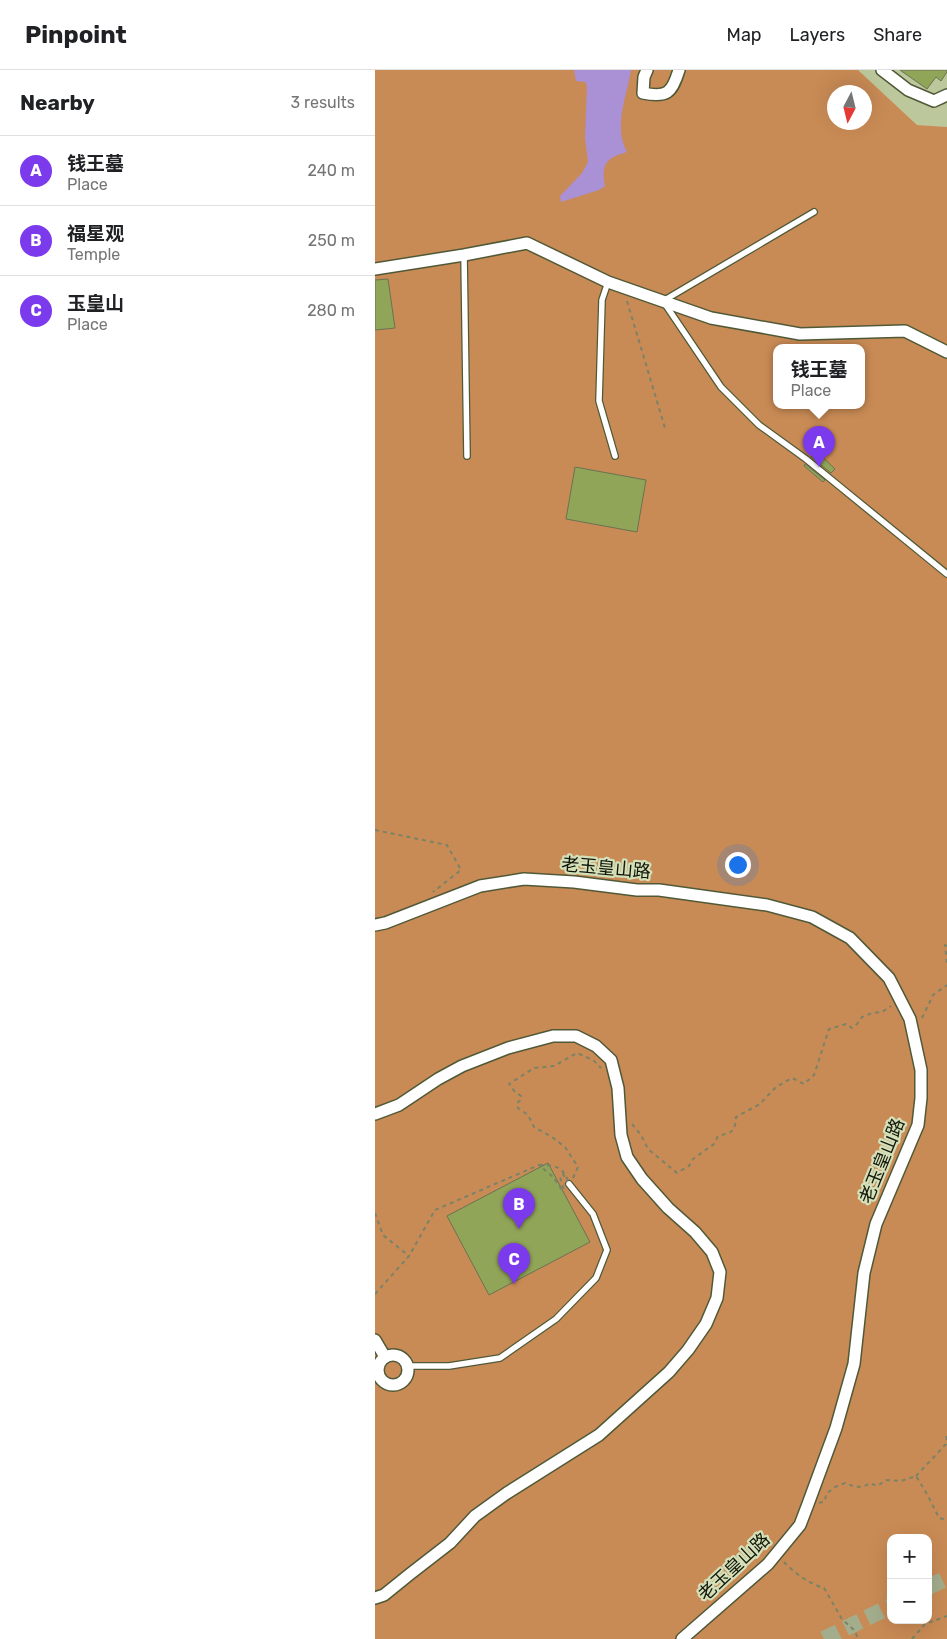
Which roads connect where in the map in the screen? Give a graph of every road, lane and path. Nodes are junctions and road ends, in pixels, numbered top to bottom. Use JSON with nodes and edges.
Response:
{"nodes":[{"id":1,"x":647,"y":70,"type":"edge"},
{"id":2,"x":679,"y":70,"type":"edge"},
{"id":3,"x":882,"y":70,"type":"edge"},
{"id":4,"x":947,"y":94,"type":"edge"},
{"id":5,"x":814,"y":212,"type":"dead end"},
{"id":6,"x":464,"y":255,"type":"junction"},
{"id":7,"x":375,"y":269,"type":"edge"},
{"id":8,"x":608,"y":282,"type":"junction"},
{"id":9,"x":623,"y":287,"type":"junction"},
{"id":10,"x":663,"y":301,"type":"junction"},
{"id":11,"x":947,"y":352,"type":"edge"},
{"id":12,"x":665,"y":428,"type":"dead end"},
{"id":13,"x":467,"y":456,"type":"dead end"},
{"id":14,"x":615,"y":456,"type":"dead end"},
{"id":15,"x":947,"y":574,"type":"edge"},
{"id":16,"x":375,"y":830,"type":"edge"},
{"id":17,"x":425,"y":908,"type":"junction"},
{"id":18,"x":375,"y":925,"type":"edge"},
{"id":19,"x":947,"y":946,"type":"edge"},
{"id":20,"x":947,"y":963,"type":"edge"},
{"id":21,"x":947,"y":985,"type":"edge"},
{"id":22,"x":894,"y":1004,"type":"dead end"},
{"id":23,"x":910,"y":1019,"type":"junction"},
{"id":24,"x":602,"y":1069,"type":"dead end"},
{"id":25,"x":375,"y":1114,"type":"edge"},
{"id":26,"x":620,"y":1115,"type":"junction"},
{"id":27,"x":539,"y":1165,"type":"junction"},
{"id":28,"x":569,"y":1184,"type":"junction"},
{"id":29,"x":375,"y":1213,"type":"edge"},
{"id":30,"x":409,"y":1256,"type":"junction"},
{"id":31,"x":375,"y":1294,"type":"edge"},
{"id":32,"x":375,"y":1340,"type":"edge"},
{"id":33,"x":385,"y":1357,"type":"junction"},
{"id":34,"x":408,"y":1366,"type":"junction"},
{"id":35,"x":947,"y":1433,"type":"edge"},
{"id":36,"x":916,"y":1476,"type":"junction"},
{"id":37,"x":808,"y":1504,"type":"junction"},
{"id":38,"x":947,"y":1520,"type":"edge"},
{"id":39,"x":777,"y":1554,"type":"junction"},
{"id":40,"x":375,"y":1598,"type":"edge"},
{"id":41,"x":947,"y":1616,"type":"edge"},
{"id":42,"x":682,"y":1639,"type":"edge"},
{"id":43,"x":858,"y":1639,"type":"edge"},
{"id":44,"x":912,"y":1639,"type":"edge"}],
"edges":[{"from":1,"to":2,"type":"street"},
{"from":3,"to":4,"type":"street"},
{"from":5,"to":10,"type":"lane"},
{"from":6,"to":7,"type":"street"},
{"from":6,"to":8,"type":"street"},
{"from":6,"to":13,"type":"lane"},
{"from":8,"to":9,"type":"street"},
{"from":8,"to":14,"type":"lane"},
{"from":9,"to":10,"type":"street"},
{"from":9,"to":12,"type":"path"},
{"from":10,"to":11,"type":"street"},
{"from":10,"to":15,"type":"lane"},
{"from":16,"to":17,"type":"path"},
{"from":17,"to":18,"type":"street","name":"老玉皇山路"},
{"from":17,"to":23,"type":"street","name":"老玉皇山路"},
{"from":19,"to":20,"type":"path"},
{"from":21,"to":23,"type":"path"},
{"from":22,"to":26,"type":"path"},
{"from":23,"to":37,"type":"street","name":"老玉皇山路"},
{"from":24,"to":28,"type":"path"},
{"from":25,"to":26,"type":"street"},
{"from":26,"to":40,"type":"street"},
{"from":27,"to":28,"type":"path"},
{"from":27,"to":28,"type":"path"},
{"from":27,"to":30,"type":"path"},
{"from":28,"to":34,"type":"lane"},
{"from":29,"to":30,"type":"path"},
{"from":30,"to":31,"type":"path"},
{"from":32,"to":33,"type":"street"},
{"from":33,"to":34,"type":"street"},
{"from":33,"to":34,"type":"street"},
{"from":35,"to":36,"type":"path"},
{"from":36,"to":37,"type":"path"},
{"from":36,"to":38,"type":"path"},
{"from":37,"to":39,"type":"street","name":"老玉皇山路"},
{"from":39,"to":42,"type":"street","name":"老玉皇山路"},
{"from":39,"to":43,"type":"path"},
{"from":41,"to":44,"type":"path"}]}
